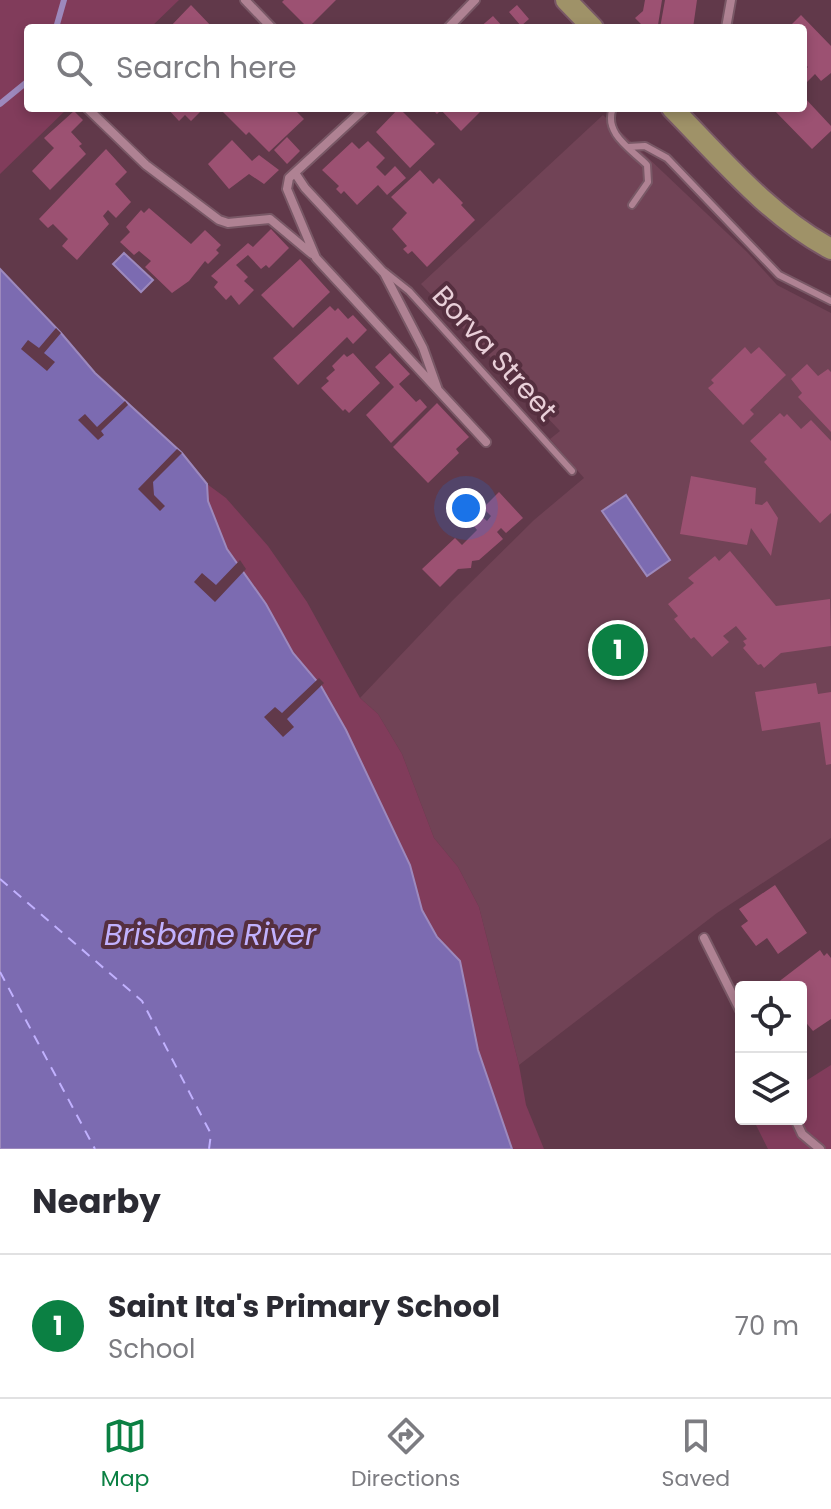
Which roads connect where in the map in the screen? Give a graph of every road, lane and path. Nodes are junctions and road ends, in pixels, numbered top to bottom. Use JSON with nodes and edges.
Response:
{"nodes":[{"id":1,"x":245,"y":0,"type":"edge"},
{"id":2,"x":475,"y":0,"type":"edge"},
{"id":3,"x":566,"y":0,"type":"edge"},
{"id":4,"x":731,"y":0,"type":"edge"},
{"id":5,"x":268,"y":24,"type":"edge"},
{"id":6,"x":452,"y":24,"type":"edge"},
{"id":7,"x":589,"y":24,"type":"edge"},
{"id":8,"x":727,"y":24,"type":"edge"},
{"id":9,"x":91,"y":112,"type":"edge"},
{"id":10,"x":354,"y":112,"type":"edge"},
{"id":11,"x":612,"y":112,"type":"edge"},
{"id":12,"x":679,"y":112,"type":"edge"},
{"id":13,"x":628,"y":147,"type":"junction"},
{"id":14,"x":292,"y":175,"type":"junction"},
{"id":15,"x":632,"y":205,"type":"dead end"},
{"id":16,"x":831,"y":249,"type":"edge"},
{"id":17,"x":316,"y":258,"type":"junction"},
{"id":18,"x":382,"y":270,"type":"junction"},
{"id":19,"x":831,"y":301,"type":"edge"},
{"id":20,"x":439,"y":392,"type":"junction"},
{"id":21,"x":486,"y":442,"type":"dead end"},
{"id":22,"x":572,"y":471,"type":"dead end"},
{"id":23,"x":704,"y":938,"type":"dead end"},
{"id":24,"x":735,"y":1000,"type":"edge"},
{"id":25,"x":798,"y":1125,"type":"edge"},
{"id":26,"x":820,"y":1149,"type":"edge"}],
"edges":[{"from":1,"to":5,"type":"street"},
{"from":2,"to":6,"type":"street"},
{"from":3,"to":7,"type":"main road"},
{"from":4,"to":8,"type":"street"},
{"from":9,"to":17,"type":"street","name":"Borva Street"},
{"from":10,"to":14,"type":"street"},
{"from":11,"to":13,"type":"lane"},
{"from":12,"to":16,"type":"main road"},
{"from":13,"to":15,"type":"lane"},
{"from":13,"to":19,"type":"lane"},
{"from":14,"to":17,"type":"street","name":"Borva Street"},
{"from":14,"to":18,"type":"street","name":"Borva Street"},
{"from":17,"to":20,"type":"street","name":"Borva Street"},
{"from":18,"to":20,"type":"street","name":"Borva Street"},
{"from":18,"to":22,"type":"lane","name":"Borva Street"},
{"from":20,"to":21,"type":"street","name":"Borva Street"},
{"from":23,"to":24,"type":"street"},
{"from":25,"to":26,"type":"street"}]}
